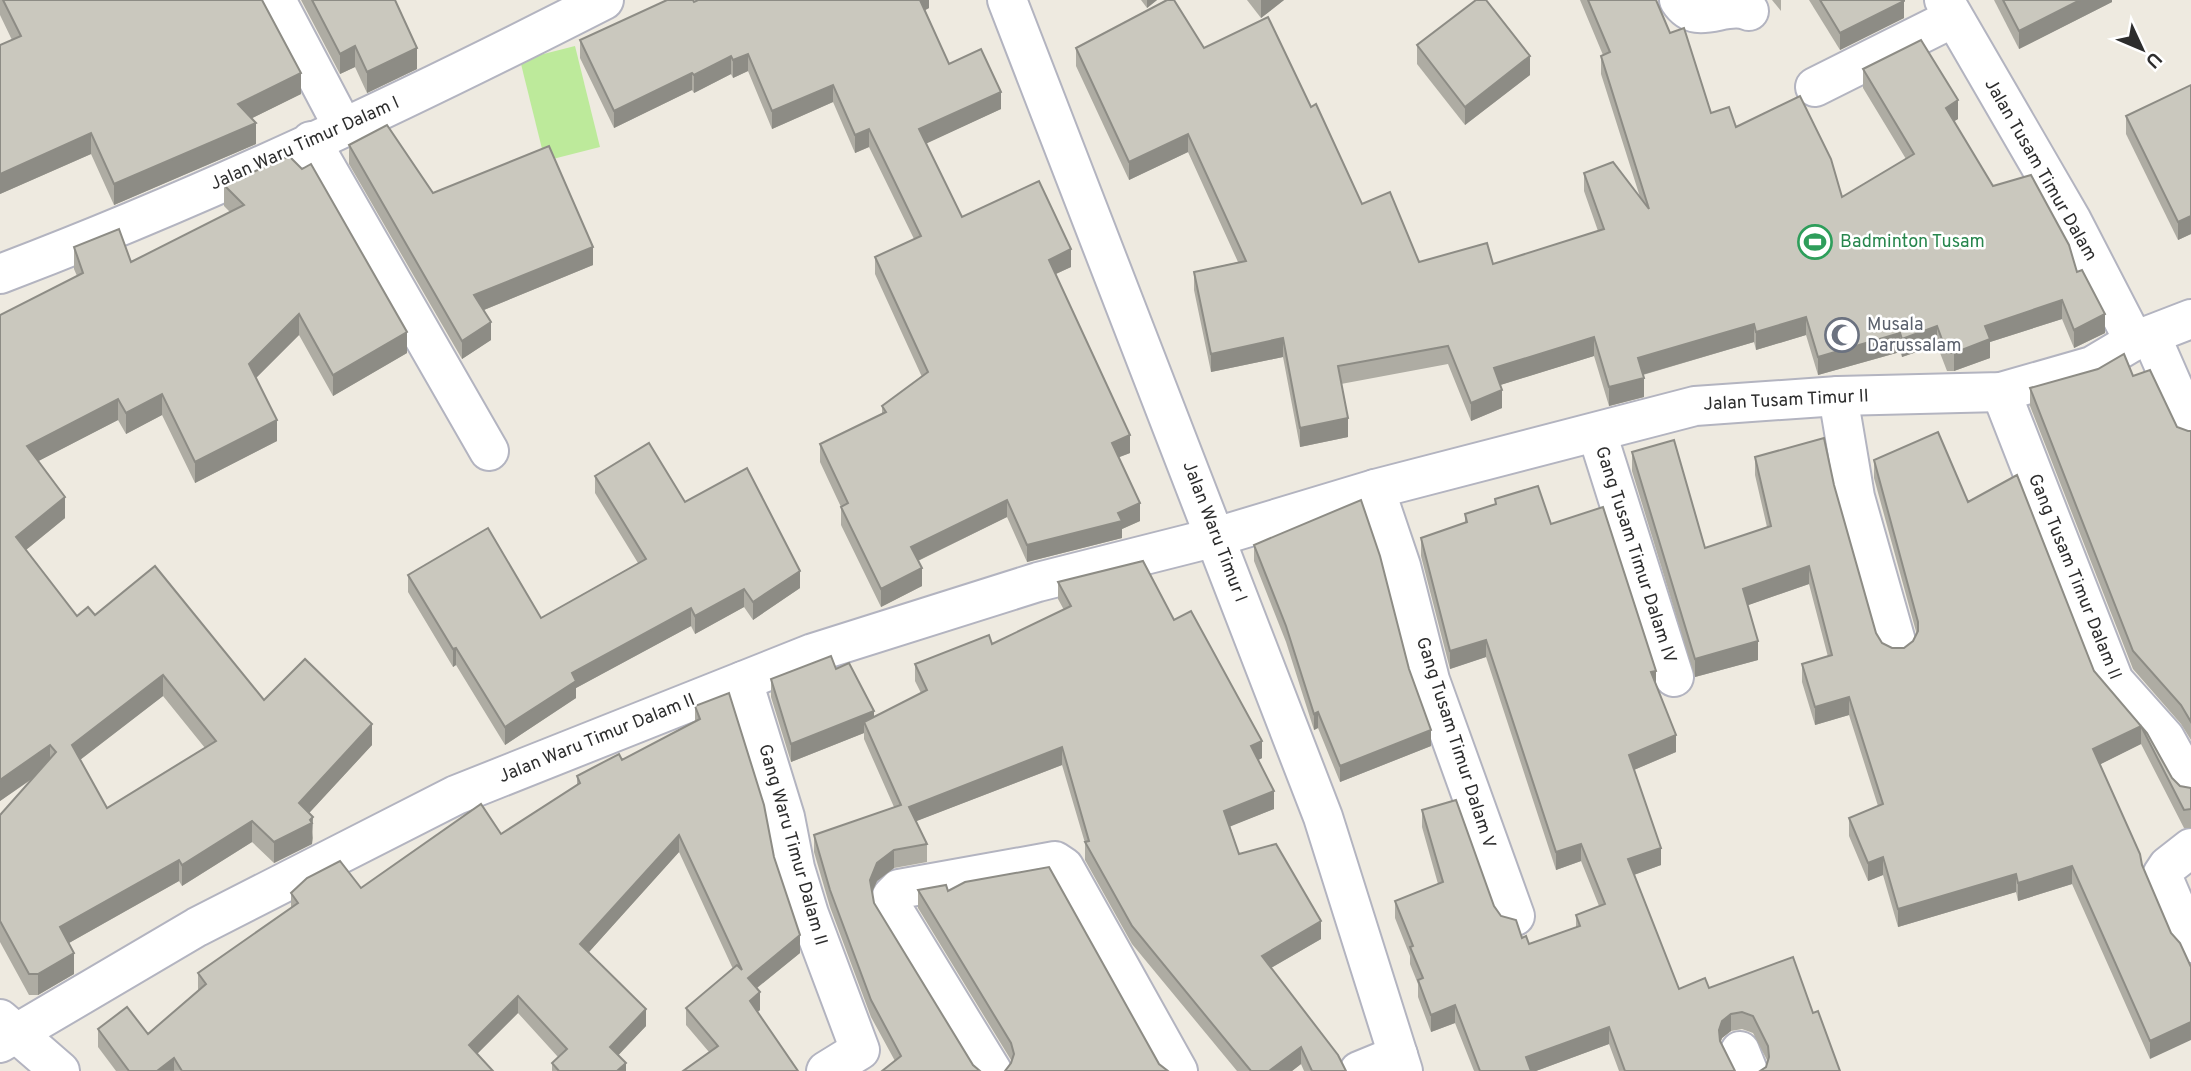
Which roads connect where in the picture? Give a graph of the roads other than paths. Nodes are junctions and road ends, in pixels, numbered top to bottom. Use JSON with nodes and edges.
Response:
{"nodes":[{"id":1,"x":276,"y":0,"type":"edge"},
{"id":2,"x":604,"y":0,"type":"edge"},
{"id":3,"x":1007,"y":0,"type":"edge"},
{"id":4,"x":1679,"y":0,"type":"edge"},
{"id":5,"x":1948,"y":9,"type":"edge"},
{"id":6,"x":1749,"y":11,"type":"dead end"},
{"id":7,"x":1815,"y":87,"type":"dead end"},
{"id":8,"x":327,"y":134,"type":"junction"},
{"id":9,"x":0,"y":274,"type":"edge"},
{"id":10,"x":2191,"y":319,"type":"edge"},
{"id":11,"x":2143,"y":338,"type":"junction"},
{"id":12,"x":2001,"y":392,"type":"junction"},
{"id":13,"x":1838,"y":396,"type":"junction"},
{"id":14,"x":2191,"y":428,"type":"edge"},
{"id":15,"x":1597,"y":433,"type":"junction"},
{"id":16,"x":489,"y":451,"type":"dead end"},
{"id":17,"x":1375,"y":489,"type":"junction"},
{"id":18,"x":1216,"y":537,"type":"junction"},
{"id":19,"x":1897,"y":645,"type":"edge"},
{"id":20,"x":1674,"y":677,"type":"dead end"},
{"id":21,"x":743,"y":681,"type":"junction"},
{"id":22,"x":2191,"y":785,"type":"edge"},
{"id":23,"x":2191,"y":848,"type":"edge"},
{"id":24,"x":1515,"y":916,"type":"dead end"},
{"id":25,"x":2191,"y":943,"type":"edge"},
{"id":26,"x":5,"y":1032,"type":"edge"},
{"id":27,"x":1401,"y":1063,"type":"edge"},
{"id":28,"x":60,"y":1071,"type":"edge"},
{"id":29,"x":827,"y":1071,"type":"edge"},
{"id":30,"x":992,"y":1071,"type":"edge"},
{"id":31,"x":1178,"y":1071,"type":"edge"},
{"id":32,"x":1359,"y":1071,"type":"edge"}],
"edges":[{"from":1,"to":8,"type":"street"},
{"from":2,"to":8,"type":"street","name":"Jalan Waru Timur Dalam I"},
{"from":3,"to":18,"type":"street","name":"Jalan Waru Timur I"},
{"from":4,"to":6,"type":"street"},
{"from":5,"to":7,"type":"street"},
{"from":5,"to":11,"type":"street","name":"Jalan Tusam Timur Dalam"},
{"from":8,"to":9,"type":"street","name":"Jalan Waru Timur Dalam I"},
{"from":8,"to":16,"type":"street"},
{"from":10,"to":11,"type":"street","name":"Jalan Tusam Timur II"},
{"from":11,"to":12,"type":"street","name":"Jalan Tusam Timur II"},
{"from":11,"to":14,"type":"street","name":"Jalan Tusam Timur Dalam"},
{"from":12,"to":13,"type":"street","name":"Jalan Tusam Timur II"},
{"from":12,"to":22,"type":"street","name":"Gang Tusam Timur Dalam II"},
{"from":13,"to":15,"type":"street","name":"Jalan Tusam Timur II"},
{"from":13,"to":19,"type":"street"},
{"from":15,"to":17,"type":"street","name":"Jalan Tusam Timur II"},
{"from":15,"to":20,"type":"street","name":"Gang Tusam Timur Dalam IV"},
{"from":17,"to":18,"type":"street","name":"Jalan Tusam Timur II"},
{"from":17,"to":24,"type":"street","name":"Gang Tusam Timur Dalam V"},
{"from":18,"to":21,"type":"street","name":"Jalan Waru Timur Dalam II"},
{"from":18,"to":27,"type":"street","name":"Jalan Waru Timur I"},
{"from":21,"to":26,"type":"street","name":"Jalan Waru Timur Dalam II"},
{"from":21,"to":29,"type":"street","name":"Gang Waru Timur Dalam II"},
{"from":23,"to":25,"type":"street"},
{"from":26,"to":28,"type":"street"},
{"from":27,"to":32,"type":"street"},
{"from":30,"to":31,"type":"street"}]}
